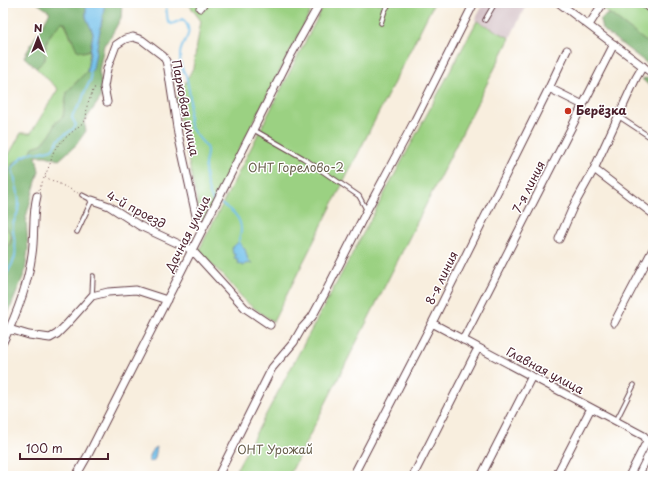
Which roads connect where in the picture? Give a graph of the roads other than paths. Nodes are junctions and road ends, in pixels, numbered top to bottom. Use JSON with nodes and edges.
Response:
{"nodes":[{"id":1,"x":320,"y":3,"type":"edge"},
{"id":2,"x":390,"y":3,"type":"edge"},
{"id":3,"x":474,"y":3,"type":"edge"},
{"id":4,"x":494,"y":3,"type":"edge"},
{"id":5,"x":559,"y":3,"type":"edge"},
{"id":6,"x":603,"y":3,"type":"edge"},
{"id":7,"x":643,"y":3,"type":"edge"},
{"id":8,"x":653,"y":10,"type":"edge"},
{"id":9,"x":485,"y":20,"type":"dead end"},
{"id":10,"x":381,"y":23,"type":"dead end"},
{"id":11,"x":589,"y":25,"type":"junction"},
{"id":12,"x":614,"y":44,"type":"junction"},
{"id":13,"x":567,"y":50,"type":"dead end"},
{"id":14,"x":643,"y":66,"type":"junction"},
{"id":15,"x":653,"y":74,"type":"edge"},
{"id":16,"x":549,"y":88,"type":"junction"},
{"id":17,"x":107,"y":102,"type":"dead end"},
{"id":18,"x":583,"y":105,"type":"junction"},
{"id":19,"x":618,"y":116,"type":"junction"},
{"id":20,"x":254,"y":130,"type":"junction"},
{"id":21,"x":653,"y":139,"type":"edge"},
{"id":22,"x":594,"y":170,"type":"junction"},
{"id":23,"x":82,"y":195,"type":"road end"},
{"id":24,"x":37,"y":196,"type":"road end"},
{"id":25,"x":92,"y":200,"type":"junction"},
{"id":26,"x":367,"y":210,"type":"junction"},
{"id":27,"x":653,"y":214,"type":"edge"},
{"id":28,"x":204,"y":227,"type":"junction"},
{"id":29,"x":77,"y":232,"type":"dead end"},
{"id":30,"x":559,"y":239,"type":"dead end"},
{"id":31,"x":653,"y":249,"type":"edge"},
{"id":32,"x":192,"y":250,"type":"junction"},
{"id":33,"x":93,"y":276,"type":"dead end"},
{"id":34,"x":92,"y":296,"type":"junction"},
{"id":35,"x":167,"y":300,"type":"junction"},
{"id":36,"x":614,"y":323,"type":"dead end"},
{"id":37,"x":432,"y":324,"type":"junction"},
{"id":38,"x":270,"y":325,"type":"dead end"},
{"id":39,"x":9,"y":330,"type":"junction"},
{"id":40,"x":463,"y":340,"type":"junction"},
{"id":41,"x":3,"y":342,"type":"edge"},
{"id":42,"x":478,"y":348,"type":"junction"},
{"id":43,"x":532,"y":376,"type":"junction"},
{"id":44,"x":634,"y":385,"type":"dead end"},
{"id":45,"x":591,"y":408,"type":"junction"},
{"id":46,"x":616,"y":421,"type":"junction"},
{"id":47,"x":650,"y":443,"type":"edge"},
{"id":48,"x":76,"y":476,"type":"edge"},
{"id":49,"x":218,"y":476,"type":"edge"},
{"id":50,"x":353,"y":476,"type":"edge"},
{"id":51,"x":412,"y":476,"type":"edge"},
{"id":52,"x":481,"y":476,"type":"edge"},
{"id":53,"x":556,"y":476,"type":"edge"},
{"id":54,"x":629,"y":476,"type":"edge"},
{"id":55,"x":638,"y":476,"type":"edge"}],
"edges":[{"from":1,"to":20,"type":"street","name":"Дачная улица"},
{"from":2,"to":10,"type":"lane"},
{"from":3,"to":26,"type":"street"},
{"from":4,"to":9,"type":"lane"},
{"from":5,"to":11,"type":"street"},
{"from":6,"to":11,"type":"street"},
{"from":7,"to":8,"type":"street"},
{"from":11,"to":12,"type":"street"},
{"from":12,"to":14,"type":"street"},
{"from":12,"to":18,"type":"street","name":"7-я линия"},
{"from":13,"to":16,"type":"street","name":"8-я линия"},
{"from":14,"to":15,"type":"street"},
{"from":14,"to":19,"type":"street"},
{"from":16,"to":18,"type":"street"},
{"from":16,"to":37,"type":"street","name":"8-я линия"},
{"from":17,"to":28,"type":"street","name":"Парковая улица"},
{"from":18,"to":40,"type":"street","name":"7-я линия"},
{"from":19,"to":21,"type":"lane"},
{"from":19,"to":22,"type":"street"},
{"from":20,"to":26,"type":"lane"},
{"from":20,"to":28,"type":"street","name":"Дачная улица"},
{"from":22,"to":27,"type":"street"},
{"from":22,"to":30,"type":"street"},
{"from":23,"to":25,"type":"lane"},
{"from":24,"to":39,"type":"street"},
{"from":25,"to":29,"type":"lane"},
{"from":25,"to":32,"type":"street","name":"4-й проезд"},
{"from":26,"to":49,"type":"street"},
{"from":28,"to":32,"type":"street","name":"Дачная улица"},
{"from":31,"to":36,"type":"street"},
{"from":32,"to":35,"type":"street","name":"Дачная улица"},
{"from":32,"to":38,"type":"street"},
{"from":33,"to":34,"type":"lane"},
{"from":34,"to":35,"type":"street"},
{"from":34,"to":39,"type":"street"},
{"from":35,"to":48,"type":"street","name":"Дачная улица"},
{"from":37,"to":40,"type":"street","name":"Главная улица"},
{"from":37,"to":50,"type":"street","name":"8-я линия"},
{"from":39,"to":41,"type":"street"},
{"from":40,"to":42,"type":"street","name":"Главная улица"},
{"from":42,"to":43,"type":"street","name":"Главная улица"},
{"from":42,"to":51,"type":"street"},
{"from":43,"to":45,"type":"street","name":"Главная улица"},
{"from":43,"to":52,"type":"street"},
{"from":44,"to":46,"type":"lane"},
{"from":45,"to":46,"type":"street","name":"Главная улица"},
{"from":45,"to":53,"type":"street"},
{"from":46,"to":47,"type":"street","name":"Главная улица"},
{"from":47,"to":54,"type":"street"},
{"from":47,"to":55,"type":"street"}]}
